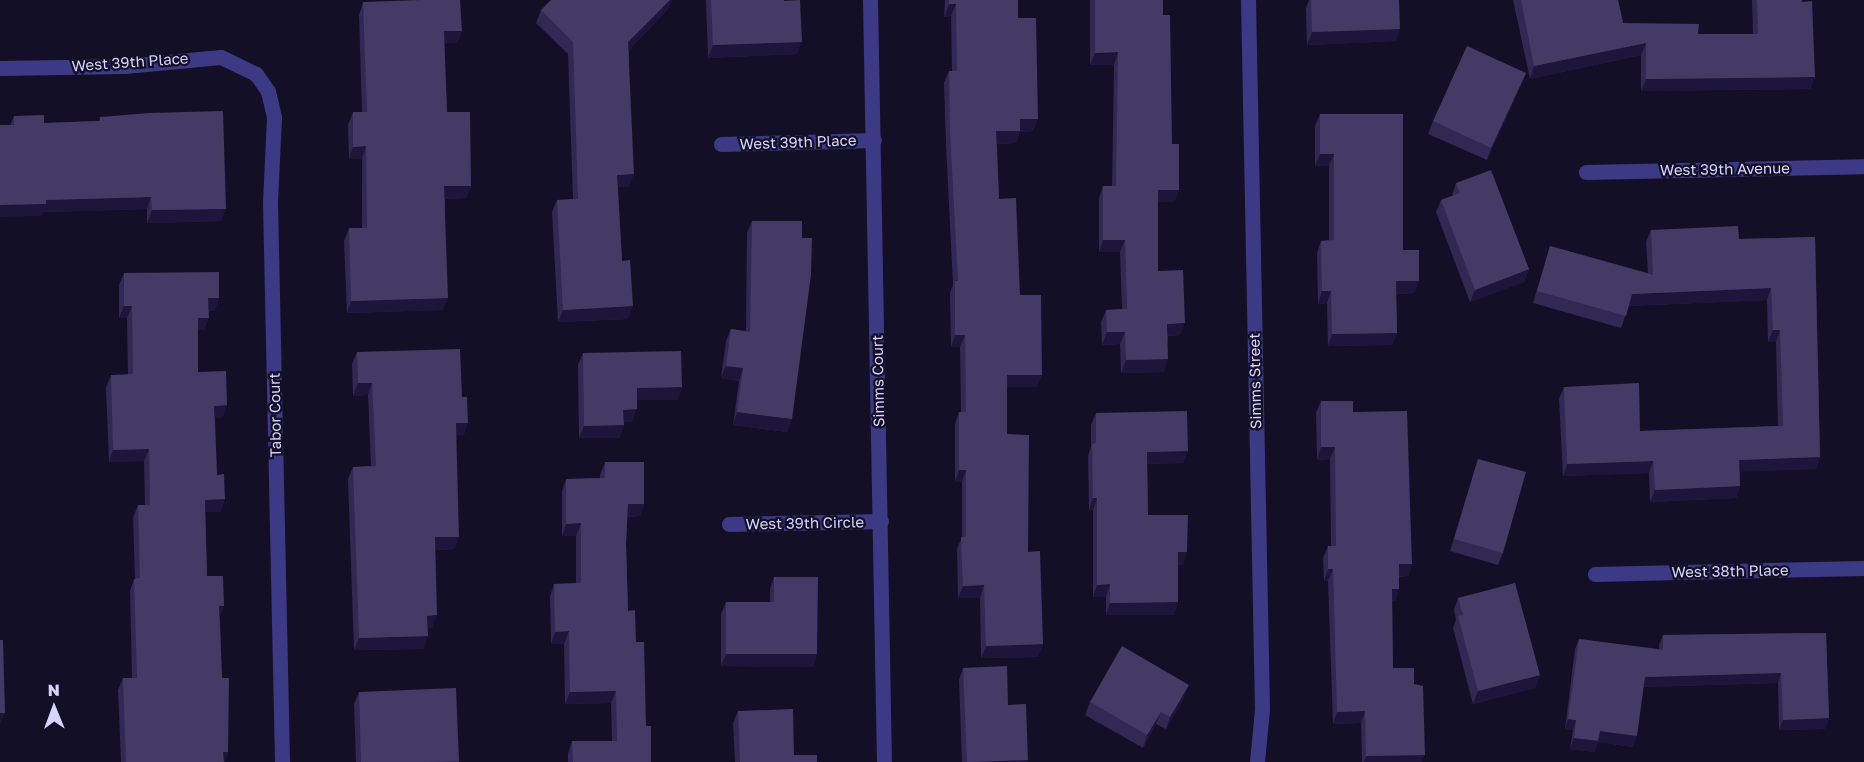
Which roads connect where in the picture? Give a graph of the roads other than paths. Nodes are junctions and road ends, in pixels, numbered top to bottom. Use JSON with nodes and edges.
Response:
{"nodes":[{"id":1,"x":870,"y":0,"type":"edge"},
{"id":2,"x":1248,"y":0,"type":"edge"},
{"id":3,"x":0,"y":68,"type":"edge"},
{"id":4,"x":256,"y":74,"type":"joint"},
{"id":5,"x":874,"y":140,"type":"junction"},
{"id":6,"x":721,"y":144,"type":"dead end"},
{"id":7,"x":1864,"y":166,"type":"edge"},
{"id":8,"x":1586,"y":172,"type":"dead end"},
{"id":9,"x":881,"y":521,"type":"junction"},
{"id":10,"x":729,"y":524,"type":"dead end"},
{"id":11,"x":1864,"y":568,"type":"edge"},
{"id":12,"x":1595,"y":574,"type":"dead end"},
{"id":13,"x":282,"y":762,"type":"edge"},
{"id":14,"x":884,"y":762,"type":"edge"},
{"id":15,"x":1257,"y":762,"type":"edge"}],
"edges":[{"from":1,"to":5,"type":"street","name":"Simms Court"},
{"from":2,"to":15,"type":"street","name":"Simms Street"},
{"from":3,"to":4,"type":"street","name":"West 39th Place"},
{"from":4,"to":13,"type":"street","name":"Tabor Court"},
{"from":5,"to":6,"type":"street","name":"West 39th Place"},
{"from":5,"to":9,"type":"street","name":"Simms Court"},
{"from":7,"to":8,"type":"street","name":"West 39th Avenue"},
{"from":9,"to":10,"type":"street","name":"West 39th Circle"},
{"from":9,"to":14,"type":"street","name":"Simms Court"},
{"from":11,"to":12,"type":"street","name":"West 38th Place"}]}
